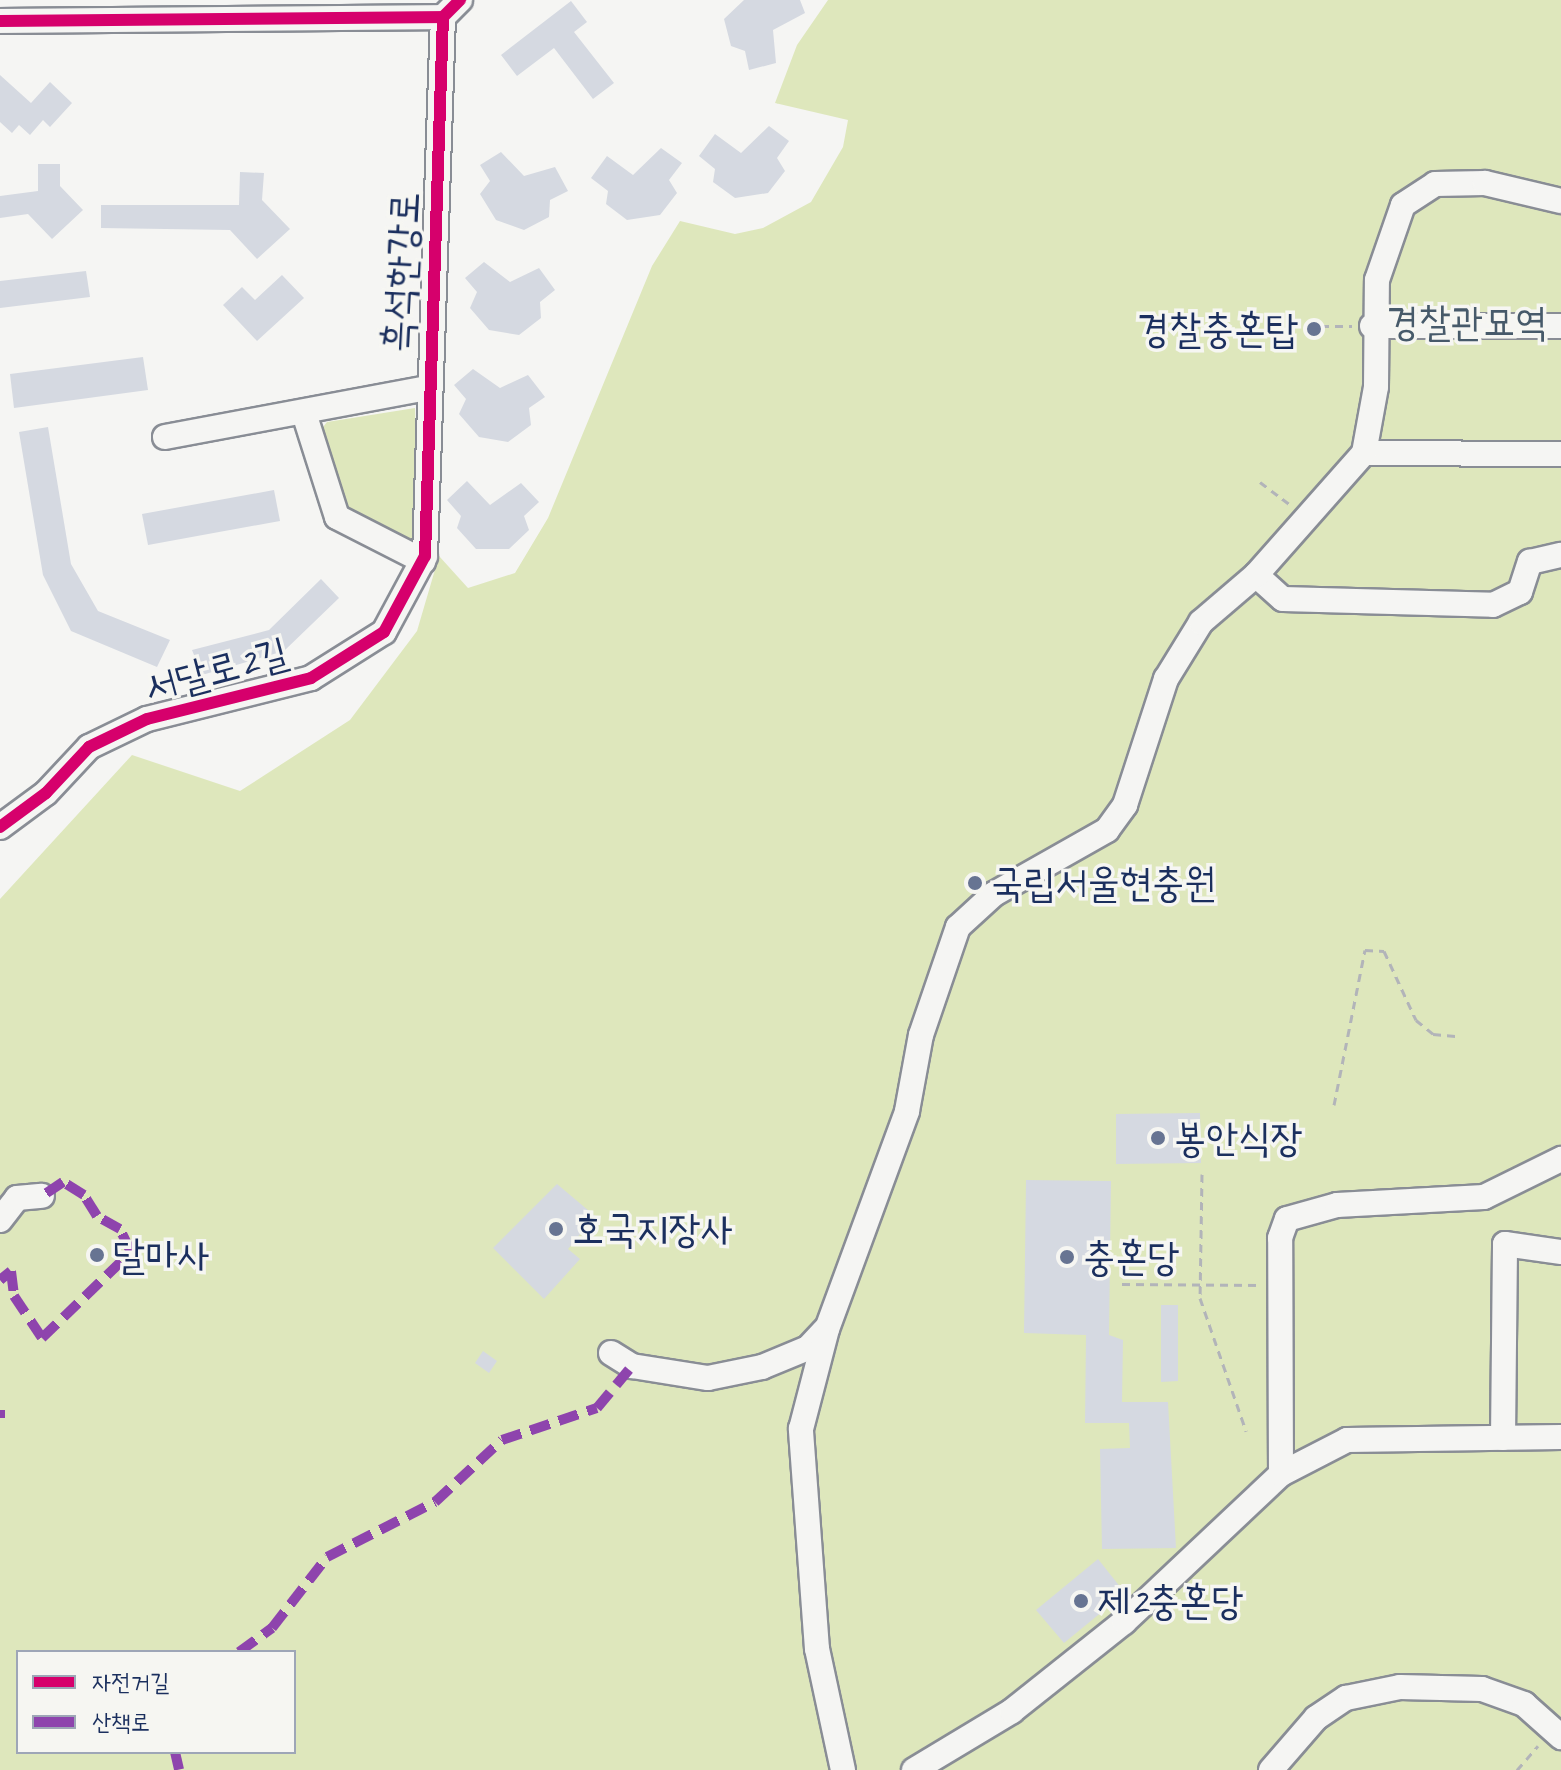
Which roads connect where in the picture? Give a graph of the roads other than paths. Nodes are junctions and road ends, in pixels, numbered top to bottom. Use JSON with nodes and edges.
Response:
{"nodes":[{"id":1,"x":452,"y":7,"type":"edge"},
{"id":2,"x":0,"y":21,"type":"edge"},
{"id":3,"x":1561,"y":201,"type":"edge"},
{"id":4,"x":1372,"y":326,"type":"junction"},
{"id":5,"x":1561,"y":326,"type":"edge"},
{"id":6,"x":428,"y":388,"type":"junction"},
{"id":7,"x":304,"y":413,"type":"junction"},
{"id":8,"x":165,"y":437,"type":"dead end"},
{"id":9,"x":1364,"y":453,"type":"junction"},
{"id":10,"x":1561,"y":454,"type":"edge"},
{"id":11,"x":1561,"y":555,"type":"edge"},
{"id":12,"x":424,"y":558,"type":"junction"},
{"id":13,"x":1256,"y":575,"type":"junction"},
{"id":14,"x":0,"y":827,"type":"edge"},
{"id":15,"x":1561,"y":1159,"type":"edge"},
{"id":16,"x":42,"y":1196,"type":"dead end"},
{"id":17,"x":0,"y":1220,"type":"edge"},
{"id":18,"x":1561,"y":1252,"type":"edge"},
{"id":19,"x":827,"y":1329,"type":"junction"},
{"id":20,"x":611,"y":1353,"type":"dead end"},
{"id":21,"x":1561,"y":1437,"type":"edge"},
{"id":22,"x":1503,"y":1438,"type":"junction"},
{"id":23,"x":1281,"y":1474,"type":"junction"},
{"id":24,"x":1557,"y":1733,"type":"edge"},
{"id":25,"x":843,"y":1770,"type":"edge"},
{"id":26,"x":914,"y":1770,"type":"edge"},
{"id":27,"x":1271,"y":1770,"type":"edge"}],
"edges":[{"from":1,"to":2,"type":"street"},
{"from":1,"to":6,"type":"street","name":"흑석한강로"},
{"from":3,"to":4,"type":"street"},
{"from":4,"to":5,"type":"street"},
{"from":4,"to":9,"type":"street"},
{"from":6,"to":7,"type":"street"},
{"from":6,"to":12,"type":"street","name":"흑석한강로"},
{"from":7,"to":8,"type":"street"},
{"from":7,"to":12,"type":"street"},
{"from":9,"to":10,"type":"street"},
{"from":9,"to":13,"type":"street"},
{"from":11,"to":13,"type":"street"},
{"from":12,"to":14,"type":"street","name":"서달로2길"},
{"from":13,"to":19,"type":"street"},
{"from":15,"to":23,"type":"street"},
{"from":16,"to":17,"type":"street"},
{"from":18,"to":22,"type":"street"},
{"from":19,"to":20,"type":"street"},
{"from":19,"to":25,"type":"street"},
{"from":21,"to":22,"type":"street"},
{"from":22,"to":23,"type":"street"},
{"from":23,"to":26,"type":"street"},
{"from":24,"to":27,"type":"street"}]}
